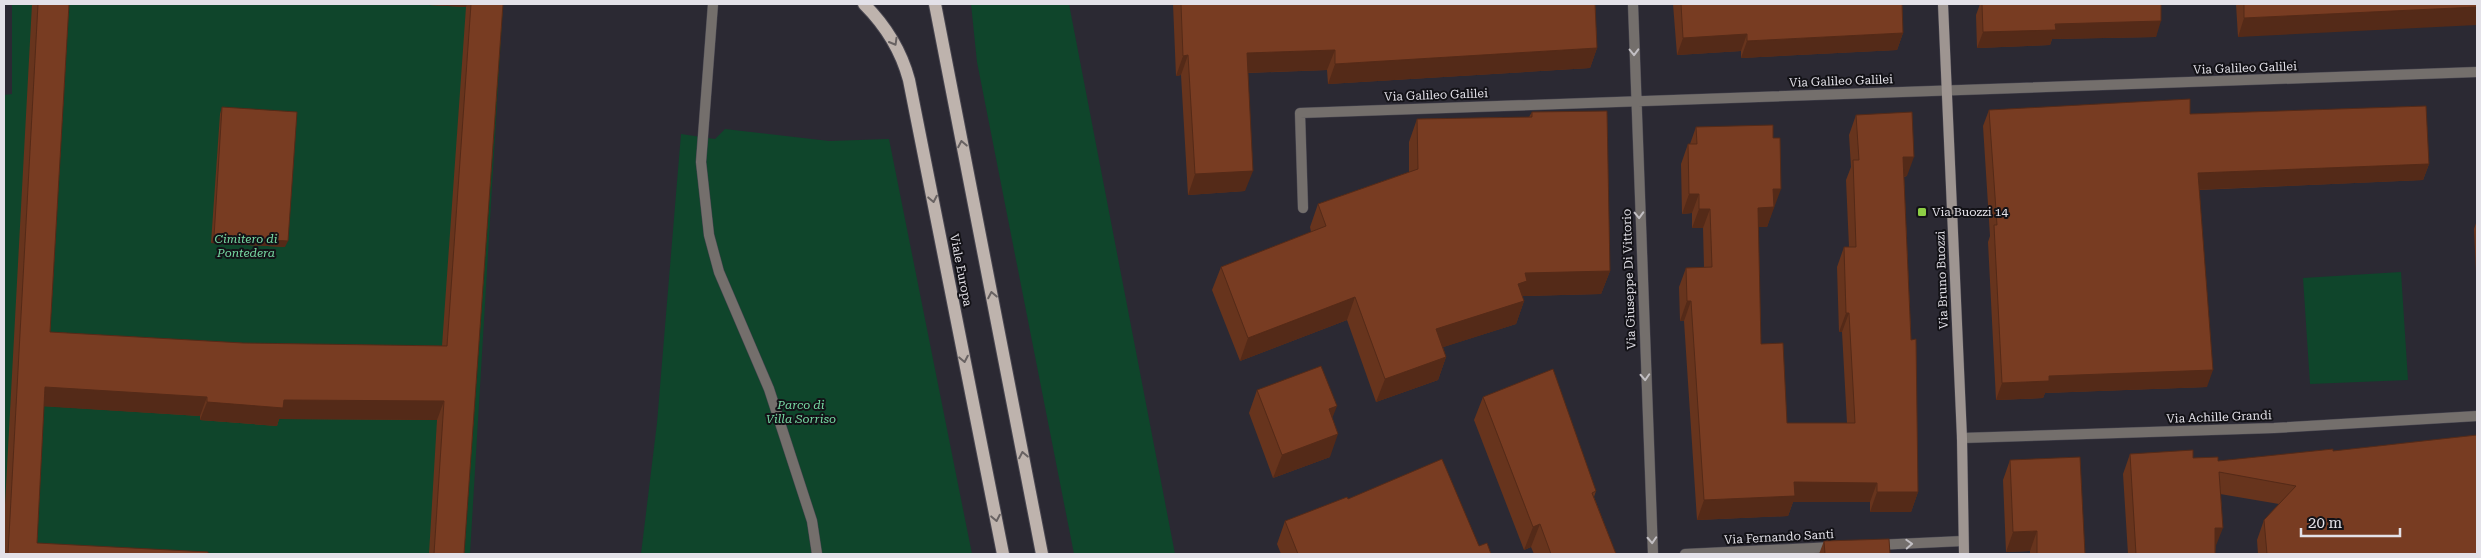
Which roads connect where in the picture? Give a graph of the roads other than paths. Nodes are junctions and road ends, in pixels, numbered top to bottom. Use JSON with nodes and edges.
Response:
{"nodes":[{"id":1,"x":713,"y":4,"type":"edge"},
{"id":2,"x":864,"y":4,"type":"edge"},
{"id":3,"x":936,"y":4,"type":"edge"},
{"id":4,"x":1632,"y":4,"type":"edge"},
{"id":5,"x":1943,"y":4,"type":"edge"},
{"id":6,"x":2477,"y":72,"type":"edge"},
{"id":7,"x":1947,"y":90,"type":"junction"},
{"id":8,"x":1635,"y":101,"type":"junction"},
{"id":9,"x":1303,"y":208,"type":"dead end"},
{"id":10,"x":2477,"y":416,"type":"edge"},
{"id":11,"x":1962,"y":438,"type":"junction"},
{"id":12,"x":1963,"y":541,"type":"junction"},
{"id":13,"x":1863,"y":546,"type":"edge"},
{"id":14,"x":1843,"y":547,"type":"edge"},
{"id":15,"x":817,"y":554,"type":"edge"},
{"id":16,"x":1003,"y":554,"type":"edge"},
{"id":17,"x":1042,"y":554,"type":"edge"},
{"id":18,"x":1653,"y":554,"type":"edge"},
{"id":19,"x":1685,"y":554,"type":"edge"},
{"id":20,"x":1964,"y":554,"type":"edge"}],
"edges":[{"from":1,"to":15,"type":"street"},
{"from":2,"to":16,"type":"main road","name":"Viale Europa","one_way":true},
{"from":17,"to":3,"type":"main road","name":"Viale Europa","one_way":true},
{"from":4,"to":8,"type":"street","name":"Via Giuseppe Di Vittorio","one_way":true},
{"from":5,"to":7,"type":"street","name":"Via Bruno Buozzi"},
{"from":6,"to":7,"type":"street","name":"Via Galileo Galilei"},
{"from":7,"to":8,"type":"street","name":"Via Galileo Galilei"},
{"from":7,"to":11,"type":"street","name":"Via Bruno Buozzi"},
{"from":8,"to":9,"type":"street","name":"Via Galileo Galilei"},
{"from":8,"to":18,"type":"street","name":"Via Giuseppe Di Vittorio","one_way":true},
{"from":10,"to":11,"type":"street","name":"Via Achille Grandi"},
{"from":11,"to":12,"type":"street","name":"Via Bruno Buozzi"},
{"from":13,"to":12,"type":"street","one_way":true},
{"from":12,"to":20,"type":"street","name":"Via Bruno Buozzi"},
{"from":14,"to":19,"type":"street","name":"Via Fernando Santi"}]}
